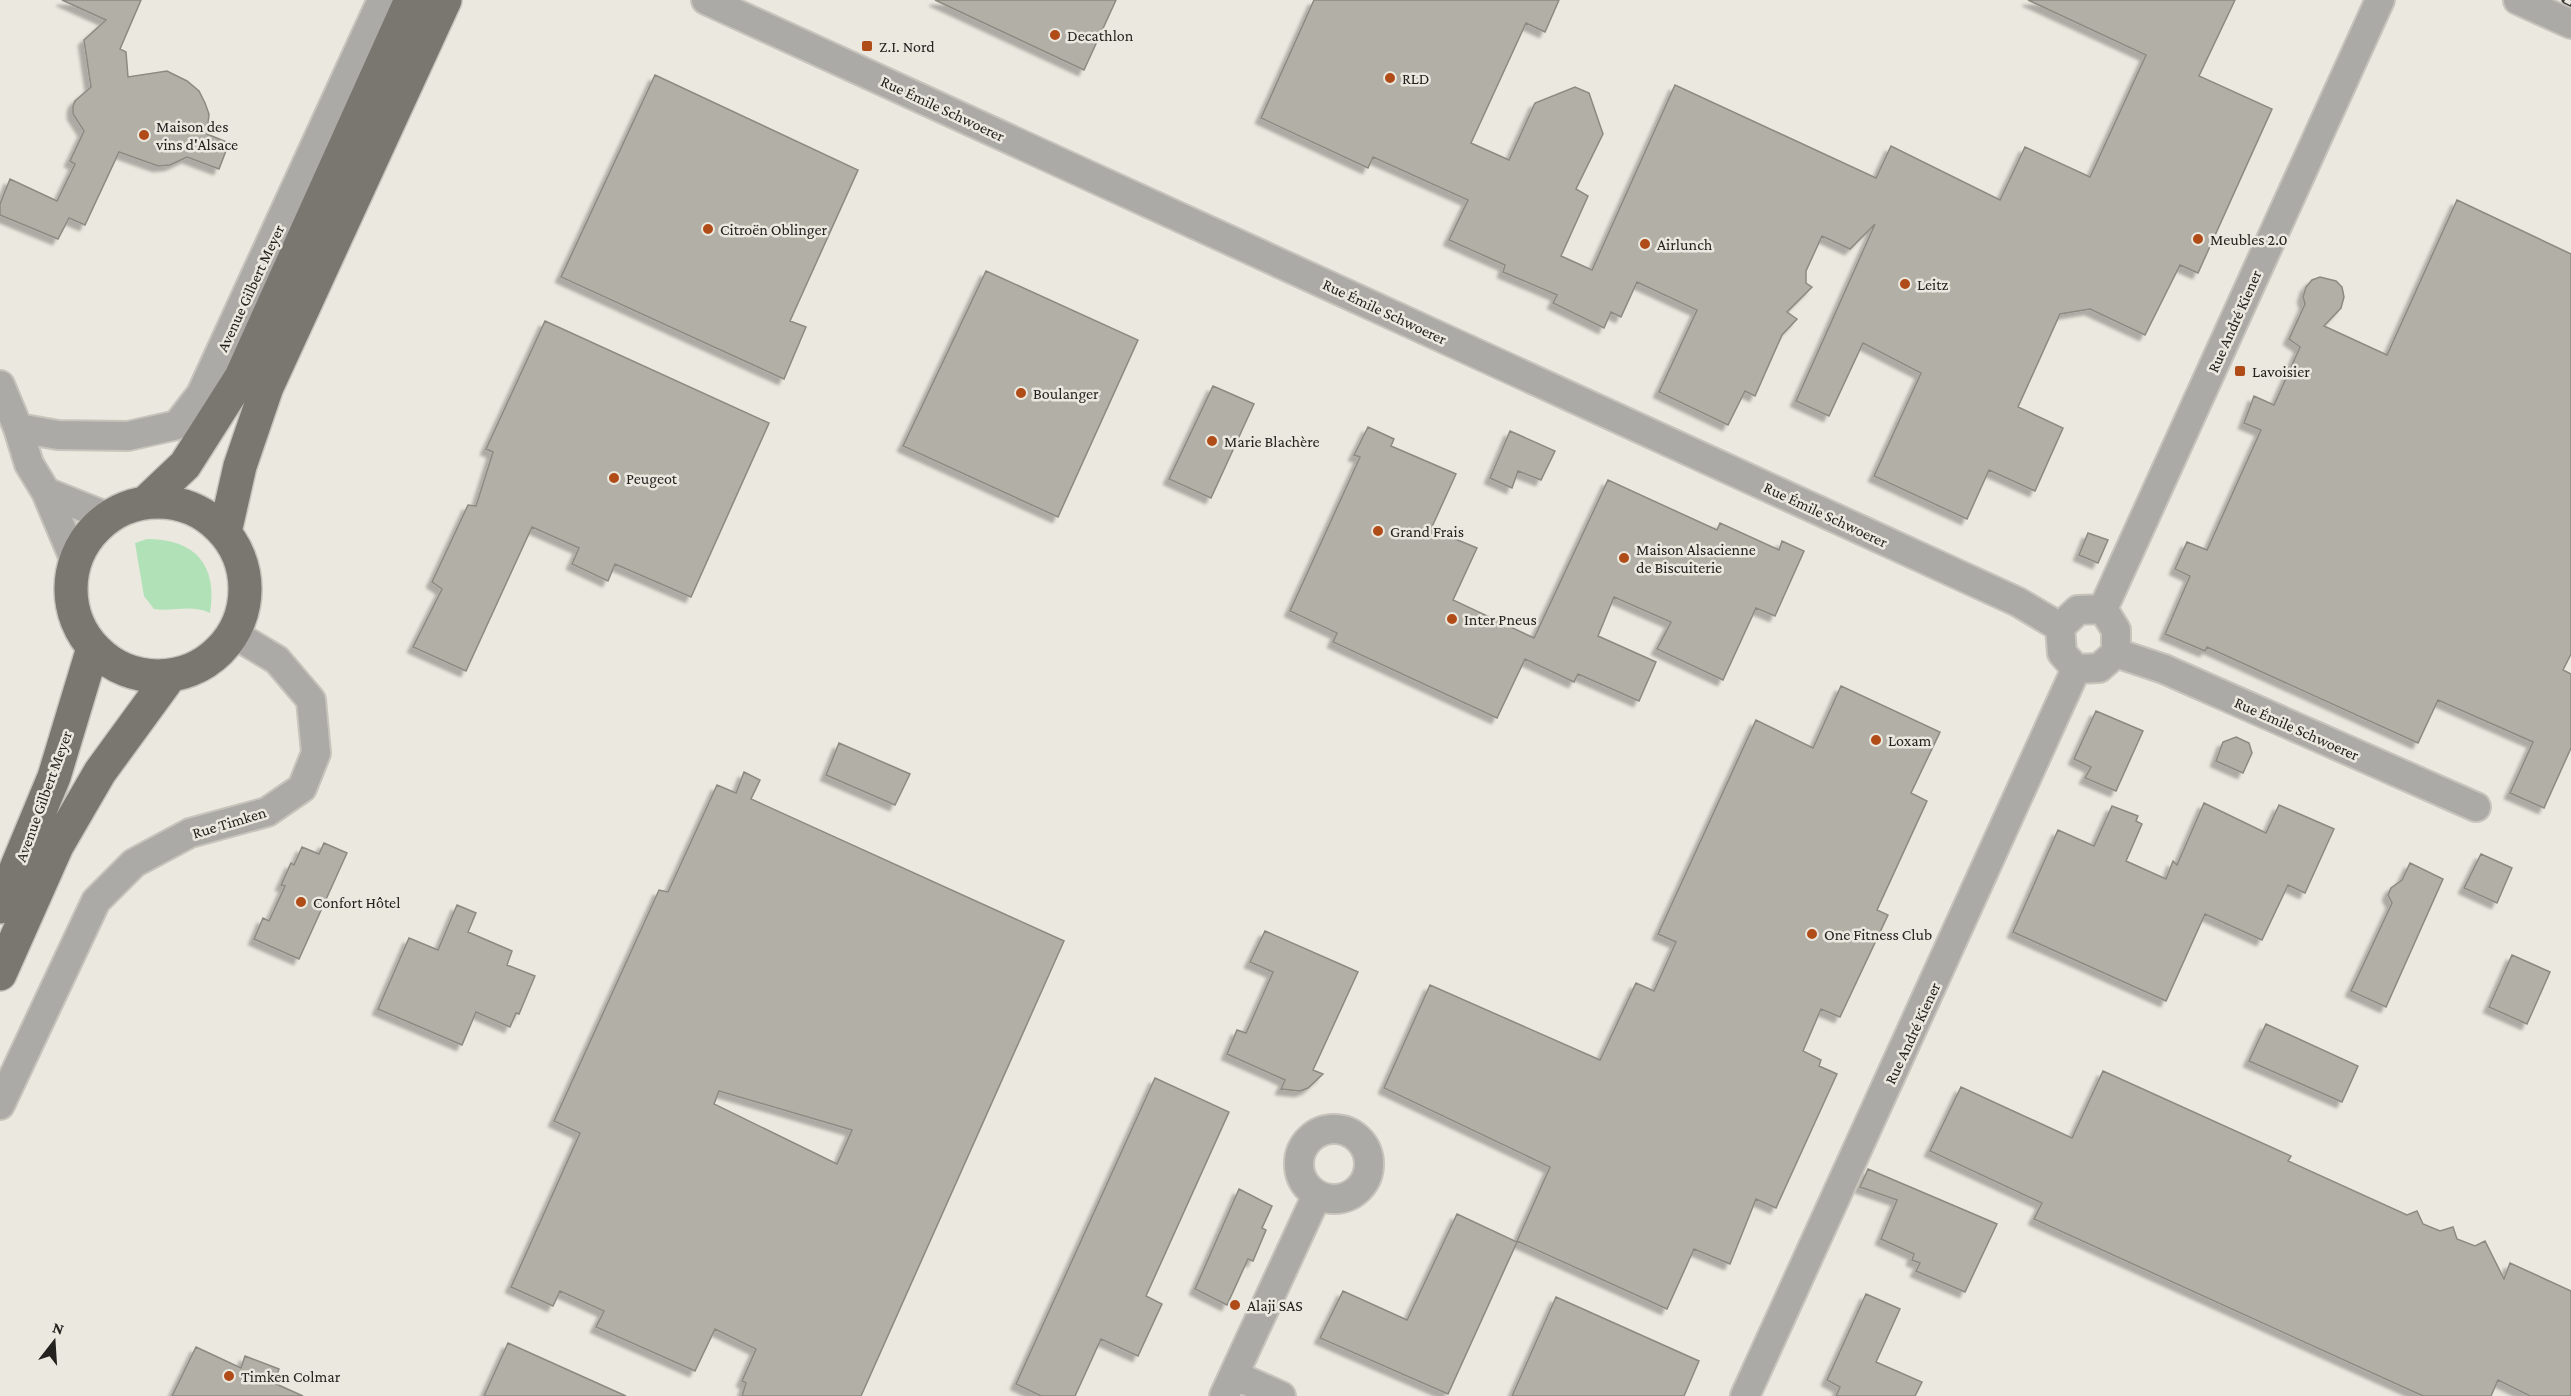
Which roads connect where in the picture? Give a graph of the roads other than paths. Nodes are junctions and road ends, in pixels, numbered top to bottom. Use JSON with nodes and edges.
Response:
{"nodes":[{"id":1,"x":382,"y":0,"type":"edge"},
{"id":2,"x":411,"y":0,"type":"edge"},
{"id":3,"x":445,"y":0,"type":"edge"},
{"id":4,"x":706,"y":0,"type":"edge"},
{"id":5,"x":2380,"y":0,"type":"edge"},
{"id":6,"x":2518,"y":0,"type":"edge"},
{"id":7,"x":2571,"y":24,"type":"edge"},
{"id":8,"x":0,"y":385,"type":"edge"},
{"id":9,"x":18,"y":428,"type":"junction"},
{"id":10,"x":46,"y":492,"type":"junction"},
{"id":11,"x":146,"y":502,"type":"junction"},
{"id":12,"x":108,"y":517,"type":"junction"},
{"id":13,"x":225,"y":532,"type":"junction"},
{"id":14,"x":75,"y":561,"type":"junction"},
{"id":15,"x":2103,"y":609,"type":"junction"},
{"id":16,"x":2060,"y":627,"type":"junction"},
{"id":17,"x":234,"y":634,"type":"junction"},
{"id":18,"x":93,"y":648,"type":"junction"},
{"id":19,"x":2116,"y":653,"type":"junction"},
{"id":20,"x":2076,"y":669,"type":"junction"},
{"id":21,"x":170,"y":676,"type":"junction"},
{"id":22,"x":2476,"y":807,"type":"dead end"},
{"id":23,"x":0,"y":907,"type":"edge"},
{"id":24,"x":0,"y":974,"type":"edge"},
{"id":25,"x":0,"y":1105,"type":"edge"},
{"id":26,"x":1317,"y":1196,"type":"dead end"},
{"id":27,"x":1229,"y":1386,"type":"edge"},
{"id":28,"x":1281,"y":1396,"type":"edge"},
{"id":29,"x":1745,"y":1396,"type":"edge"}],
"edges":[{"from":1,"to":9,"type":"street","name":"Avenue Gilbert Meyer"},
{"from":2,"to":11,"type":"main road","name":"Avenue Gilbert Meyer"},
{"from":3,"to":13,"type":"main road"},
{"from":4,"to":16,"type":"street","name":"Rue Émile Schwoerer"},
{"from":5,"to":15,"type":"street","name":"Rue André Kiener"},
{"from":6,"to":7,"type":"street"},
{"from":8,"to":9,"type":"street"},
{"from":9,"to":10,"type":"street"},
{"from":10,"to":12,"type":"street"},
{"from":10,"to":14,"type":"street"},
{"from":11,"to":12,"type":"main road","name":"Avenue Gilbert Meyer"},
{"from":11,"to":13,"type":"main road","name":"Avenue Gilbert Meyer"},
{"from":12,"to":14,"type":"main road","name":"Avenue Gilbert Meyer"},
{"from":13,"to":17,"type":"main road","name":"Avenue Gilbert Meyer"},
{"from":14,"to":18,"type":"main road","name":"Avenue Gilbert Meyer"},
{"from":15,"to":16,"type":"street"},
{"from":15,"to":19,"type":"street"},
{"from":16,"to":20,"type":"street"},
{"from":17,"to":21,"type":"main road","name":"Avenue Gilbert Meyer"},
{"from":17,"to":25,"type":"street","name":"Rue Timken"},
{"from":18,"to":21,"type":"main road","name":"Avenue Gilbert Meyer"},
{"from":18,"to":23,"type":"main road","name":"Avenue Gilbert Meyer"},
{"from":19,"to":20,"type":"street"},
{"from":19,"to":22,"type":"street","name":"Rue Émile Schwoerer"},
{"from":20,"to":29,"type":"street","name":"Rue André Kiener"},
{"from":21,"to":24,"type":"main road","name":"Avenue Gilbert Meyer"},
{"from":26,"to":27,"type":"street"},
{"from":27,"to":28,"type":"street"}]}
